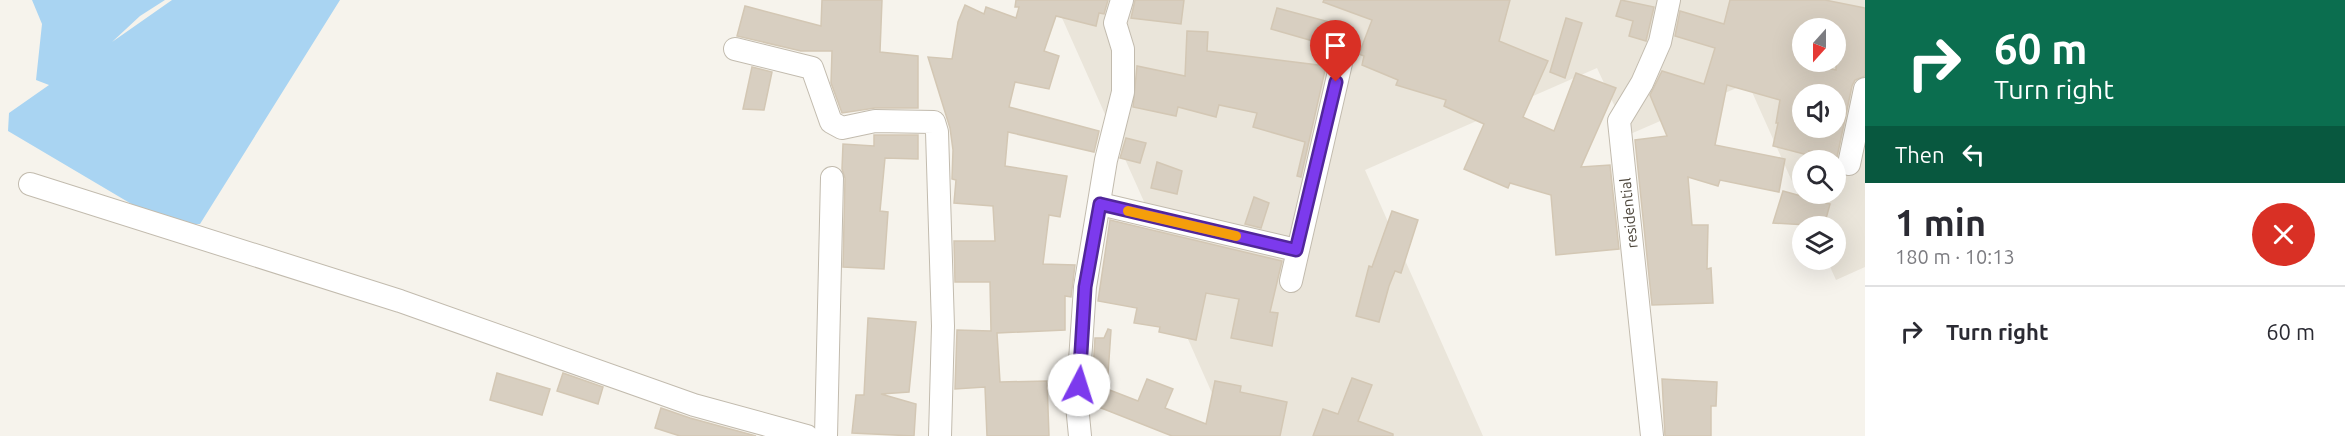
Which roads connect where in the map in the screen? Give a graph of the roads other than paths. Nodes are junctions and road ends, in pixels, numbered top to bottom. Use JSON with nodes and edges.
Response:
{"nodes":[{"id":1,"x":1122,"y":0,"type":"edge"},
{"id":2,"x":1669,"y":0,"type":"edge"},
{"id":3,"x":735,"y":49,"type":"dead end"},
{"id":4,"x":1341,"y":63,"type":"dead end"},
{"id":5,"x":1865,"y":89,"type":"edge"},
{"id":6,"x":1849,"y":164,"type":"dead end"},
{"id":7,"x":832,"y":178,"type":"dead end"},
{"id":8,"x":30,"y":184,"type":"dead end"},
{"id":9,"x":1100,"y":204,"type":"junction"},
{"id":10,"x":1296,"y":250,"type":"junction"},
{"id":11,"x":1291,"y":281,"type":"dead end"},
{"id":12,"x":807,"y":436,"type":"edge"},
{"id":13,"x":826,"y":436,"type":"edge"},
{"id":14,"x":940,"y":436,"type":"edge"},
{"id":15,"x":1080,"y":436,"type":"edge"},
{"id":16,"x":1652,"y":436,"type":"edge"}],
"edges":[{"from":1,"to":9,"type":"street"},
{"from":2,"to":16,"type":"street","name":"residential"},
{"from":3,"to":14,"type":"street"},
{"from":4,"to":10,"type":"street"},
{"from":5,"to":6,"type":"street"},
{"from":7,"to":13,"type":"street"},
{"from":8,"to":12,"type":"street"},
{"from":9,"to":10,"type":"street"},
{"from":9,"to":15,"type":"street"},
{"from":10,"to":11,"type":"street"}]}
